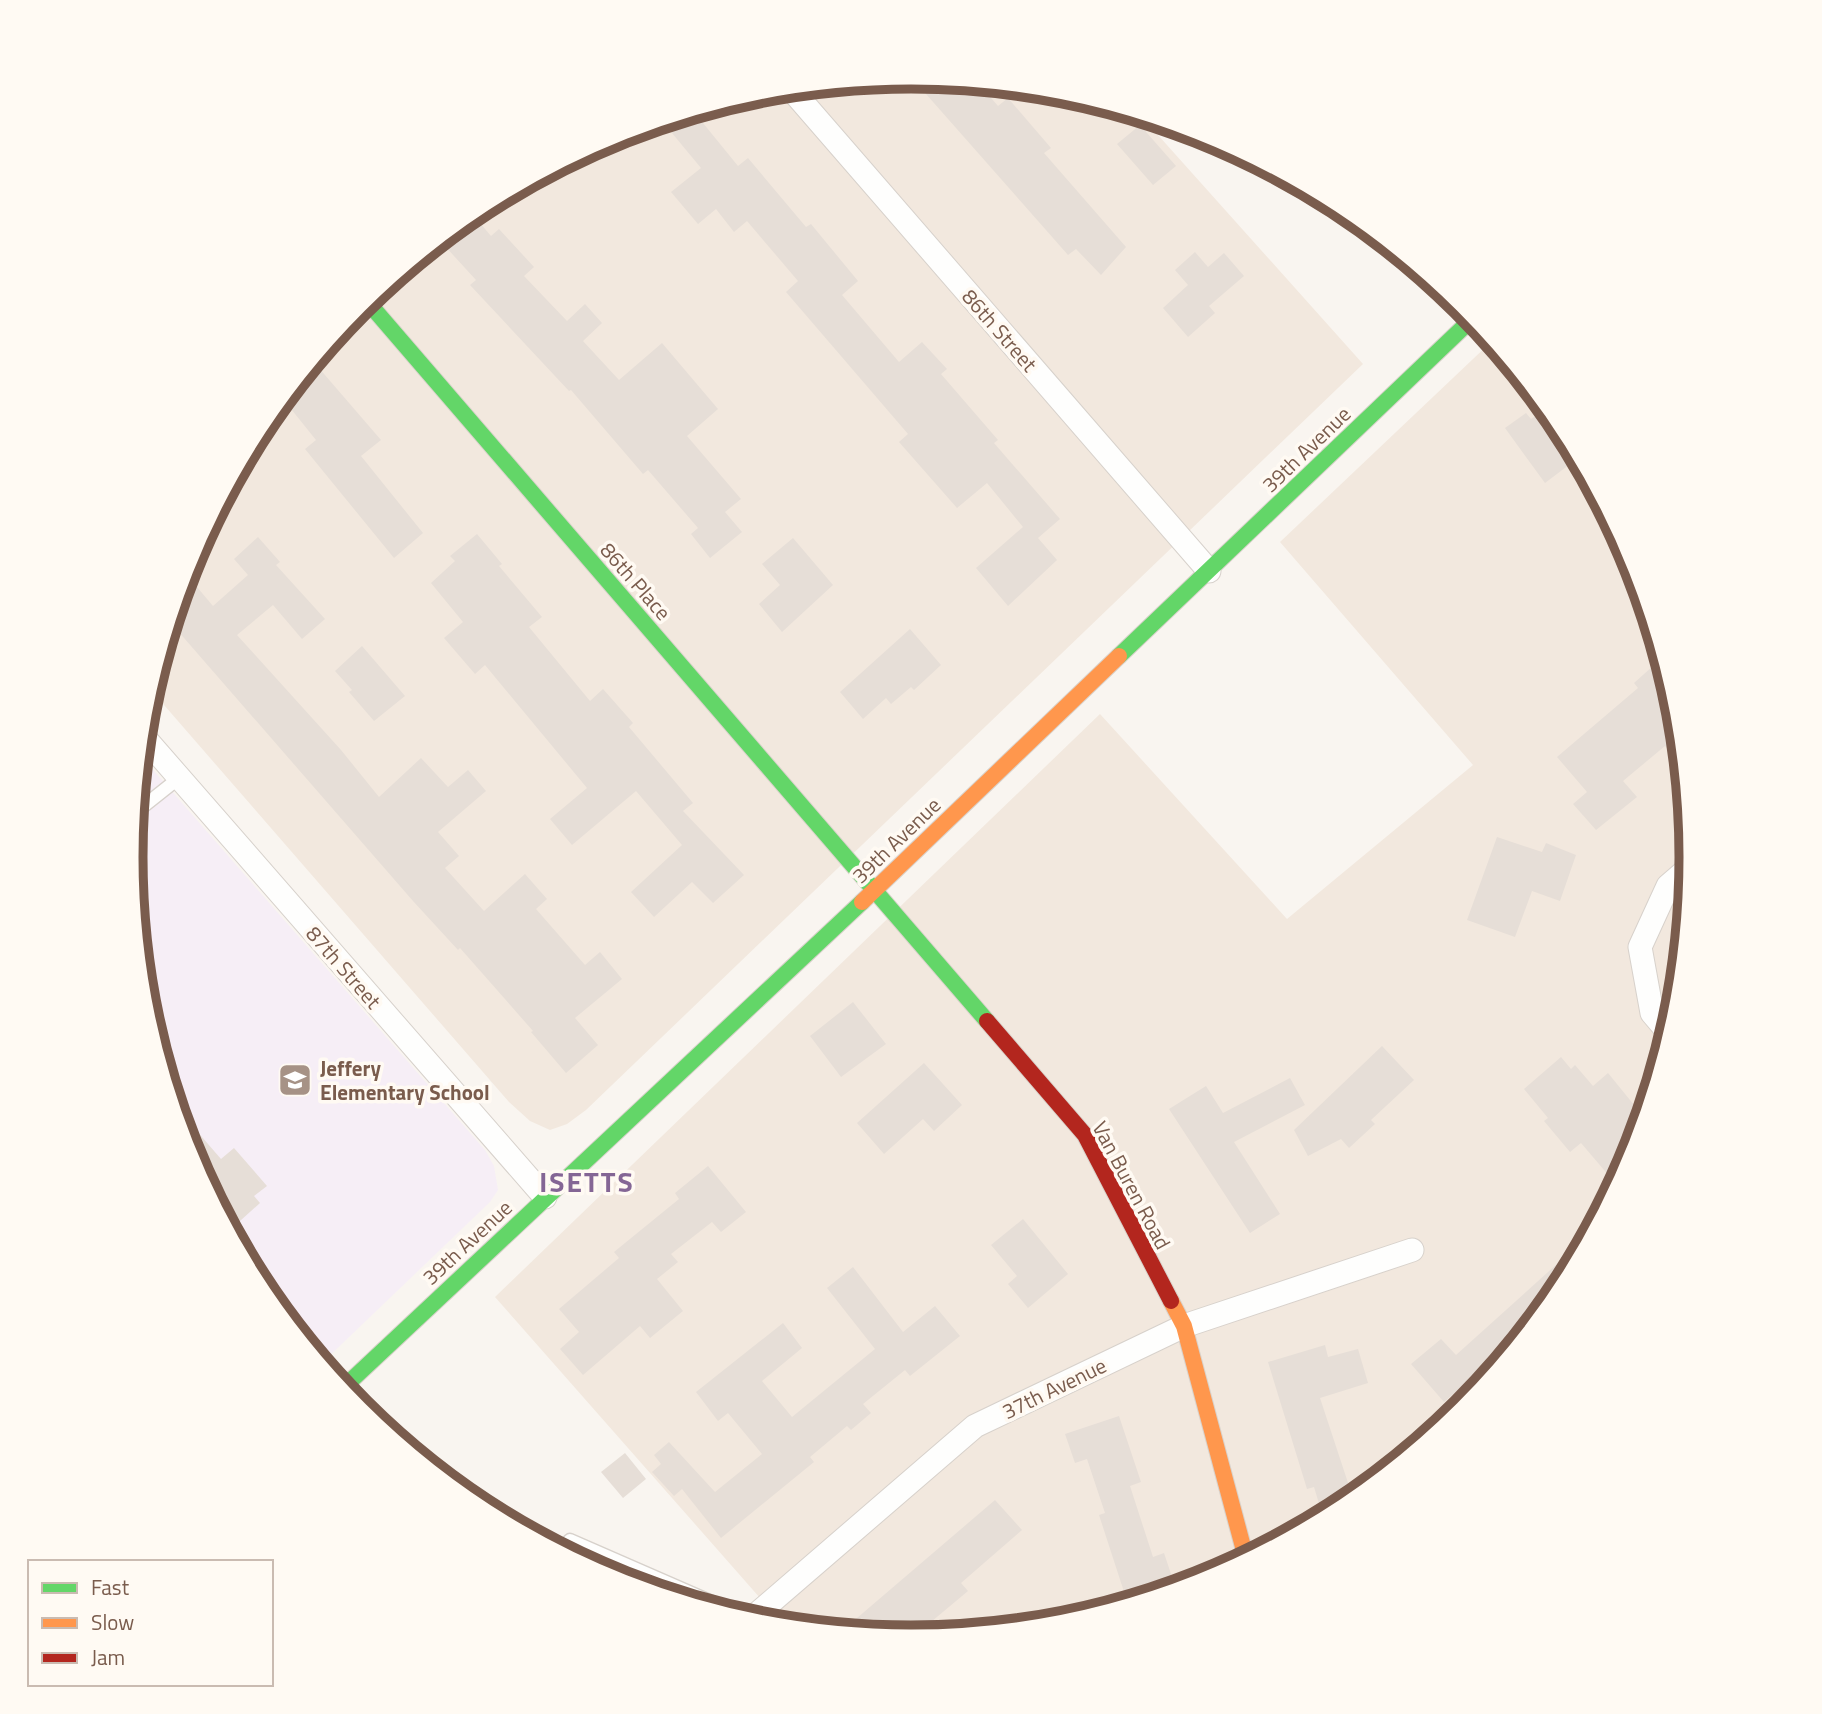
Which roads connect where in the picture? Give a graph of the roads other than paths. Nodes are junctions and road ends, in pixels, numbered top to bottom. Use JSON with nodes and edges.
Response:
{"nodes":[{"id":1,"x":799,"y":98,"type":"edge"},
{"id":2,"x":374,"y":309,"type":"edge"},
{"id":3,"x":1465,"y":326,"type":"edge"},
{"id":4,"x":1209,"y":571,"type":"junction"},
{"id":5,"x":152,"y":746,"type":"edge"},
{"id":6,"x":179,"y":778,"type":"junction"},
{"id":7,"x":145,"y":805,"type":"edge"},
{"id":8,"x":1678,"y":877,"type":"edge"},
{"id":9,"x":874,"y":890,"type":"junction"},
{"id":10,"x":1660,"y":1023,"type":"edge"},
{"id":11,"x":545,"y":1197,"type":"junction"},
{"id":12,"x":1412,"y":1250,"type":"dead end"},
{"id":13,"x":1184,"y":1326,"type":"junction"},
{"id":14,"x":350,"y":1381,"type":"edge"},
{"id":15,"x":567,"y":1544,"type":"edge"},
{"id":16,"x":1244,"y":1549,"type":"edge"},
{"id":17,"x":648,"y":1574,"type":"junction"},
{"id":18,"x":645,"y":1577,"type":"edge"},
{"id":19,"x":688,"y":1592,"type":"edge"},
{"id":20,"x":761,"y":1610,"type":"edge"}],
"edges":[{"from":1,"to":4,"type":"street","name":"86th Street"},
{"from":2,"to":9,"type":"main road","name":"86th Place"},
{"from":3,"to":4,"type":"main road","name":"39th Avenue"},
{"from":4,"to":9,"type":"main road","name":"39th Avenue"},
{"from":5,"to":6,"type":"street","name":"87th Street"},
{"from":6,"to":7,"type":"lane"},
{"from":6,"to":11,"type":"street","name":"87th Street"},
{"from":8,"to":10,"type":"street"},
{"from":9,"to":11,"type":"main road","name":"39th Avenue"},
{"from":9,"to":13,"type":"main road","name":"Van Buren Road"},
{"from":11,"to":14,"type":"main road","name":"39th Avenue"},
{"from":12,"to":13,"type":"street","name":"37th Avenue"},
{"from":13,"to":16,"type":"main road","name":"Van Buren Road"},
{"from":13,"to":20,"type":"street","name":"37th Avenue"},
{"from":15,"to":17,"type":"lane"},
{"from":17,"to":18,"type":"lane"},
{"from":17,"to":19,"type":"lane"}]}
